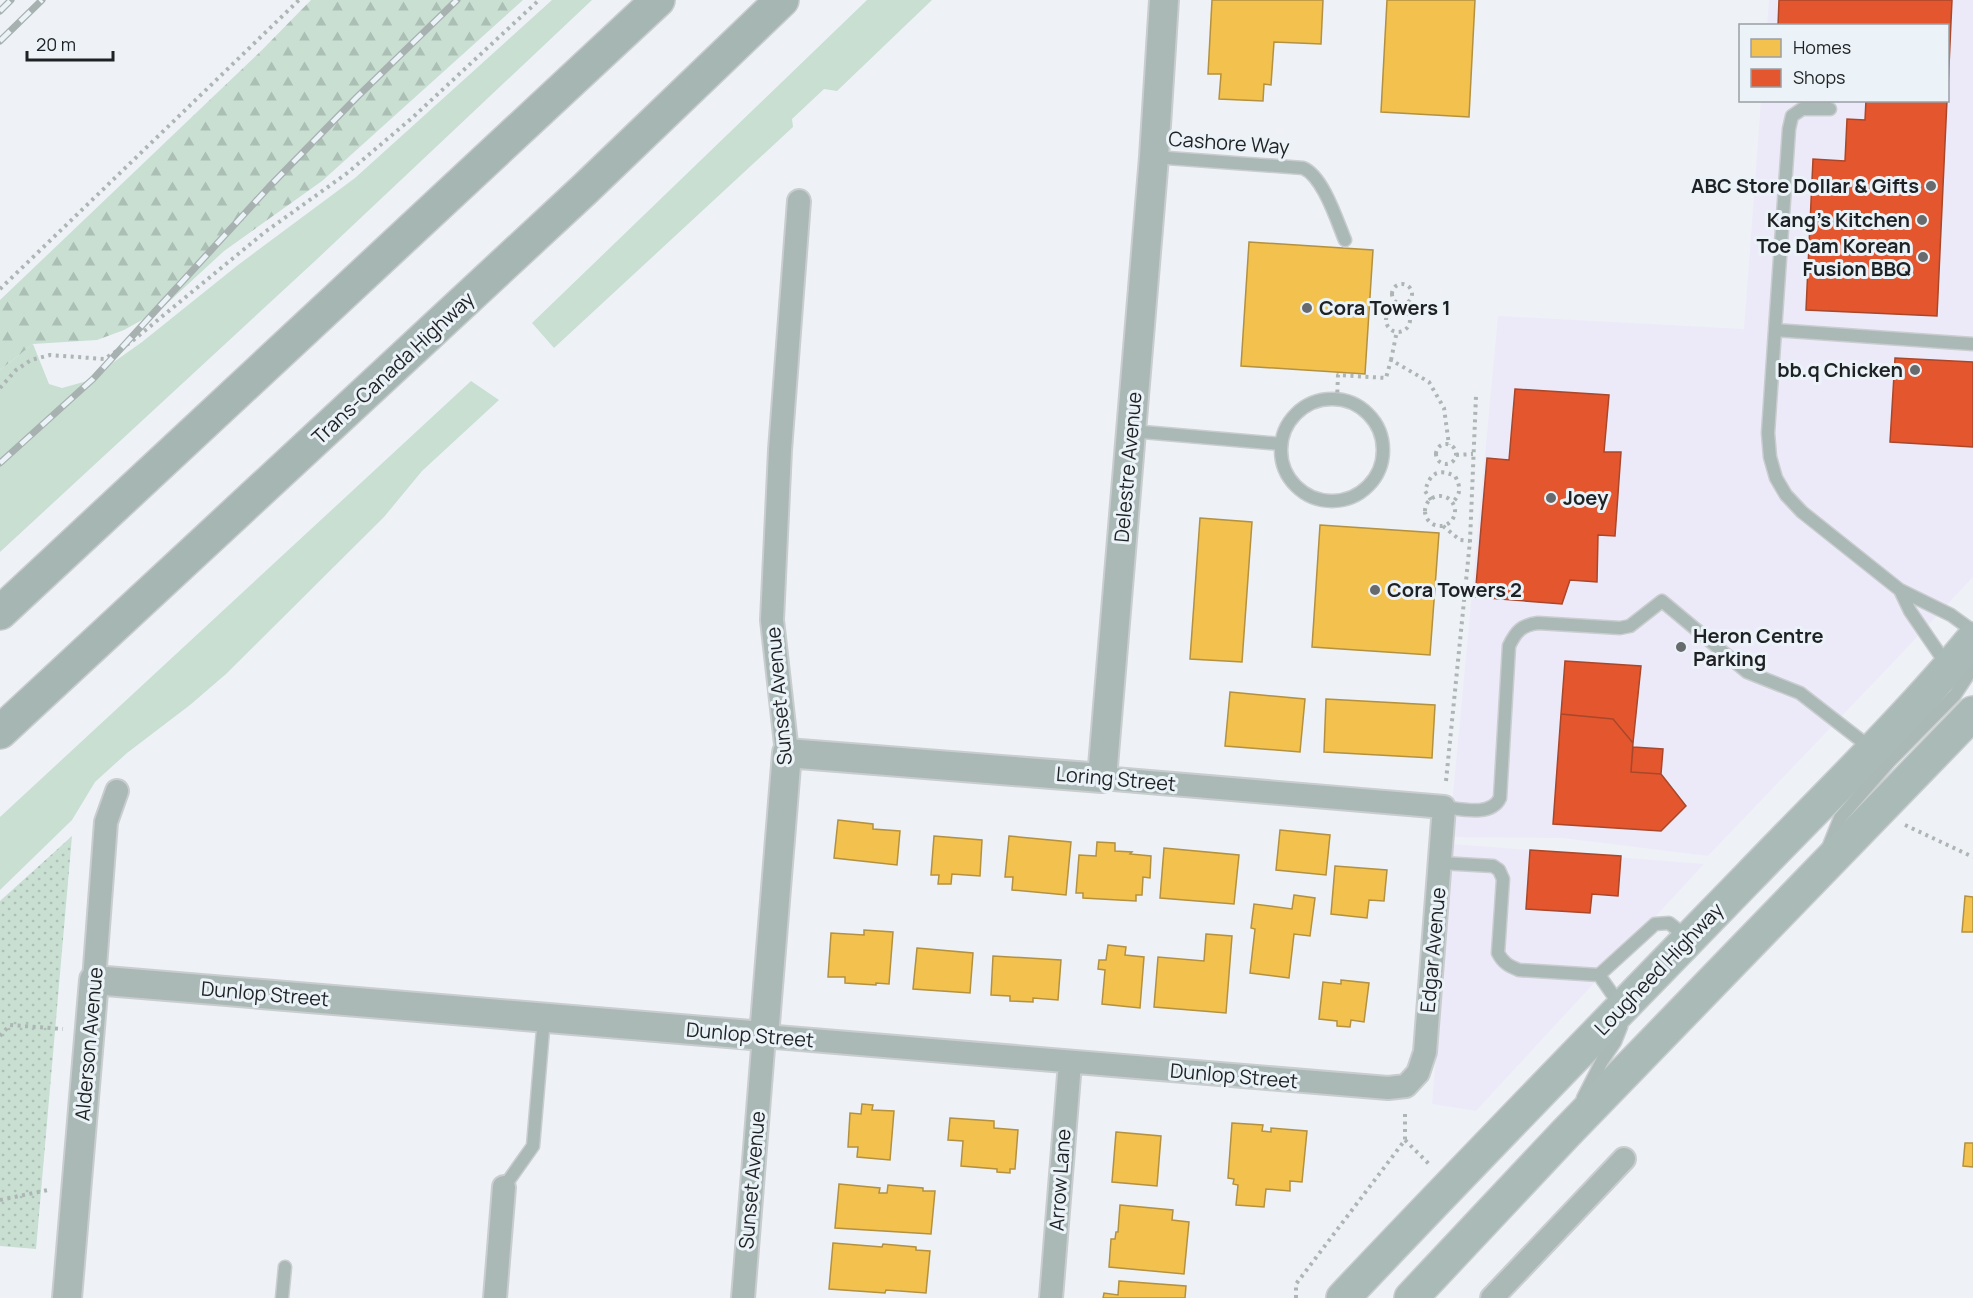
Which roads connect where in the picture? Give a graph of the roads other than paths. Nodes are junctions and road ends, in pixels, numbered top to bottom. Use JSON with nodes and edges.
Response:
{"nodes":[{"id":1,"x":658,"y":0,"type":"edge"},
{"id":2,"x":782,"y":0,"type":"edge"},
{"id":3,"x":1164,"y":0,"type":"edge"},
{"id":4,"x":1830,"y":109,"type":"dead end"},
{"id":5,"x":1154,"y":157,"type":"junction"},
{"id":6,"x":799,"y":201,"type":"dead end"},
{"id":7,"x":1345,"y":240,"type":"dead end"},
{"id":8,"x":1775,"y":330,"type":"junction"},
{"id":9,"x":1973,"y":344,"type":"edge"},
{"id":10,"x":1131,"y":431,"type":"junction"},
{"id":11,"x":1281,"y":444,"type":"junction"},
{"id":12,"x":1900,"y":590,"type":"junction"},
{"id":13,"x":0,"y":613,"type":"edge"},
{"id":14,"x":1973,"y":631,"type":"edge"},
{"id":15,"x":1973,"y":639,"type":"edge"},
{"id":16,"x":1961,"y":666,"type":"edge"},
{"id":17,"x":1973,"y":713,"type":"edge"},
{"id":18,"x":0,"y":732,"type":"edge"},
{"id":19,"x":787,"y":753,"type":"junction"},
{"id":20,"x":1881,"y":756,"type":"junction"},
{"id":21,"x":1102,"y":778,"type":"junction"},
{"id":22,"x":117,"y":791,"type":"dead end"},
{"id":23,"x":1444,"y":807,"type":"junction"},
{"id":24,"x":1440,"y":863,"type":"junction"},
{"id":25,"x":1820,"y":868,"type":"junction"},
{"id":26,"x":1689,"y":939,"type":"junction"},
{"id":27,"x":1599,"y":975,"type":"junction"},
{"id":28,"x":94,"y":980,"type":"junction"},
{"id":29,"x":1622,"y":1008,"type":"junction"},
{"id":30,"x":544,"y":1018,"type":"junction"},
{"id":31,"x":764,"y":1036,"type":"junction"},
{"id":32,"x":1070,"y":1063,"type":"junction"},
{"id":33,"x":1406,"y":1086,"type":"joint"},
{"id":34,"x":1566,"y":1133,"type":"junction"},
{"id":35,"x":1624,"y":1159,"type":"dead end"},
{"id":36,"x":504,"y":1187,"type":"joint"},
{"id":37,"x":285,"y":1267,"type":"dead end"},
{"id":38,"x":67,"y":1298,"type":"edge"},
{"id":39,"x":282,"y":1298,"type":"edge"},
{"id":40,"x":495,"y":1298,"type":"edge"},
{"id":41,"x":742,"y":1298,"type":"edge"},
{"id":42,"x":1051,"y":1298,"type":"edge"},
{"id":43,"x":1343,"y":1298,"type":"edge"},
{"id":44,"x":1411,"y":1298,"type":"edge"},
{"id":45,"x":1492,"y":1298,"type":"edge"}],
"edges":[{"from":1,"to":13,"type":"highway"},
{"from":2,"to":18,"type":"highway","name":"Trans-Canada Highway"},
{"from":3,"to":5,"type":"street"},
{"from":4,"to":8,"type":"lane"},
{"from":5,"to":7,"type":"lane","name":"Cashore Way"},
{"from":5,"to":10,"type":"street","name":"Delestre Avenue"},
{"from":6,"to":19,"type":"street","name":"Sunset Avenue"},
{"from":8,"to":9,"type":"lane"},
{"from":8,"to":12,"type":"lane"},
{"from":10,"to":11,"type":"lane"},
{"from":10,"to":21,"type":"street","name":"Delestre Avenue"},
{"from":11,"to":11,"type":"lane"},
{"from":12,"to":14,"type":"lane"},
{"from":12,"to":16,"type":"lane"},
{"from":15,"to":16,"type":"main road","name":"Lougheed Highway"},
{"from":16,"to":20,"type":"main road","name":"Lougheed Highway"},
{"from":17,"to":25,"type":"main road"},
{"from":19,"to":21,"type":"street","name":"Loring Street"},
{"from":19,"to":31,"type":"street","name":"Sunset Avenue"},
{"from":20,"to":23,"type":"lane"},
{"from":20,"to":25,"type":"lane"},
{"from":20,"to":26,"type":"main road","name":"Lougheed Highway"},
{"from":21,"to":23,"type":"street","name":"Loring Street"},
{"from":22,"to":28,"type":"street","name":"Alderson Avenue"},
{"from":23,"to":24,"type":"street","name":"Edgar Avenue"},
{"from":24,"to":27,"type":"lane"},
{"from":24,"to":33,"type":"street","name":"Edgar Avenue"},
{"from":25,"to":34,"type":"main road"},
{"from":26,"to":27,"type":"lane"},
{"from":26,"to":29,"type":"main road","name":"Lougheed Highway"},
{"from":27,"to":29,"type":"lane"},
{"from":28,"to":30,"type":"street","name":"Dunlop Street"},
{"from":28,"to":38,"type":"street","name":"Alderson Avenue"},
{"from":29,"to":34,"type":"lane"},
{"from":29,"to":43,"type":"main road","name":"Lougheed Highway"},
{"from":30,"to":31,"type":"street","name":"Dunlop Street"},
{"from":30,"to":36,"type":"lane"},
{"from":31,"to":32,"type":"street","name":"Dunlop Street"},
{"from":31,"to":41,"type":"street","name":"Sunset Avenue"},
{"from":32,"to":33,"type":"street","name":"Dunlop Street"},
{"from":32,"to":42,"type":"street","name":"Arrow Lane"},
{"from":34,"to":44,"type":"main road"},
{"from":35,"to":45,"type":"street"},
{"from":36,"to":40,"type":"street"},
{"from":37,"to":39,"type":"lane"}]}
